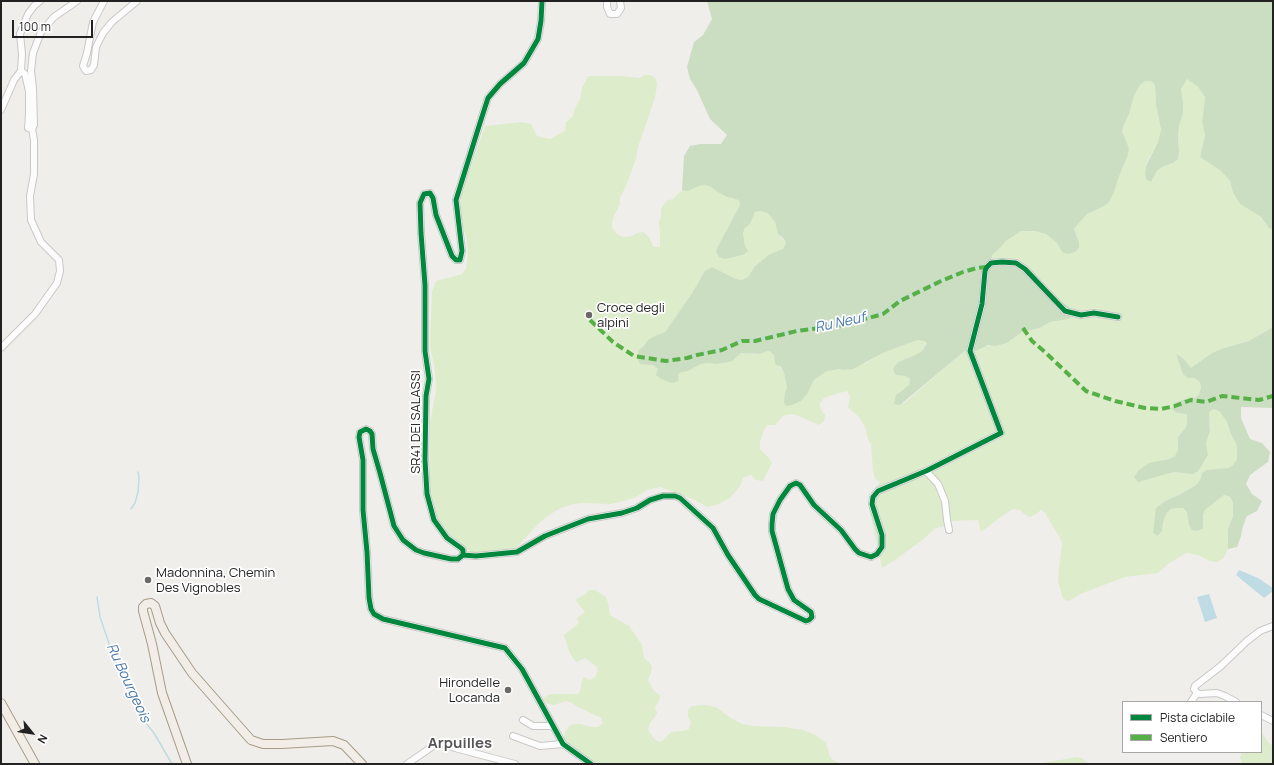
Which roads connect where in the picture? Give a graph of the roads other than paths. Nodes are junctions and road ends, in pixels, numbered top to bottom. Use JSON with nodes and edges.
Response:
{"nodes":[{"id":1,"x":40,"y":1,"type":"edge"},
{"id":2,"x":77,"y":1,"type":"edge"},
{"id":3,"x":104,"y":1,"type":"edge"},
{"id":4,"x":137,"y":1,"type":"edge"},
{"id":5,"x":542,"y":1,"type":"edge"},
{"id":6,"x":607,"y":1,"type":"edge"},
{"id":7,"x":620,"y":1,"type":"edge"},
{"id":8,"x":21,"y":71,"type":"junction"},
{"id":9,"x":1,"y":110,"type":"edge"},
{"id":10,"x":32,"y":129,"type":"junction"},
{"id":11,"x":1118,"y":317,"type":"dead end"},
{"id":12,"x":1,"y":348,"type":"edge"},
{"id":13,"x":926,"y":471,"type":"junction"},
{"id":14,"x":949,"y":530,"type":"dead end"},
{"id":15,"x":463,"y":555,"type":"junction"},
{"id":16,"x":1273,"y":626,"type":"edge"},
{"id":17,"x":1197,"y":693,"type":"junction"},
{"id":18,"x":1192,"y":701,"type":"edge"},
{"id":19,"x":1234,"y":701,"type":"edge"},
{"id":20,"x":1,"y":704,"type":"edge"},
{"id":21,"x":1262,"y":716,"type":"edge"},
{"id":22,"x":522,"y":720,"type":"dead end"},
{"id":23,"x":1273,"y":721,"type":"edge"},
{"id":24,"x":553,"y":726,"type":"junction"},
{"id":25,"x":513,"y":736,"type":"dead end"},
{"id":26,"x":563,"y":744,"type":"junction"},
{"id":27,"x":35,"y":764,"type":"edge"},
{"id":28,"x":187,"y":764,"type":"edge"},
{"id":29,"x":362,"y":764,"type":"edge"},
{"id":30,"x":407,"y":764,"type":"edge"},
{"id":31,"x":515,"y":764,"type":"edge"},
{"id":32,"x":591,"y":764,"type":"edge"}],
"edges":[{"from":1,"to":8,"type":"street"},
{"from":2,"to":10,"type":"street"},
{"from":3,"to":4,"type":"street"},
{"from":5,"to":15,"type":"street","name":"SR41 DEI SALASSI"},
{"from":6,"to":7,"type":"street"},
{"from":8,"to":9,"type":"street"},
{"from":8,"to":10,"type":"street"},
{"from":10,"to":12,"type":"street"},
{"from":11,"to":13,"type":"street"},
{"from":13,"to":14,"type":"street"},
{"from":13,"to":15,"type":"street"},
{"from":15,"to":24,"type":"street"},
{"from":16,"to":17,"type":"street"},
{"from":17,"to":18,"type":"street"},
{"from":17,"to":19,"type":"street"},
{"from":20,"to":27,"type":"main road"},
{"from":21,"to":23,"type":"street"},
{"from":22,"to":24,"type":"street"},
{"from":24,"to":26,"type":"street"},
{"from":25,"to":26,"type":"street"},
{"from":26,"to":32,"type":"street"},
{"from":28,"to":29,"type":"main road"},
{"from":30,"to":31,"type":"street"}]}
